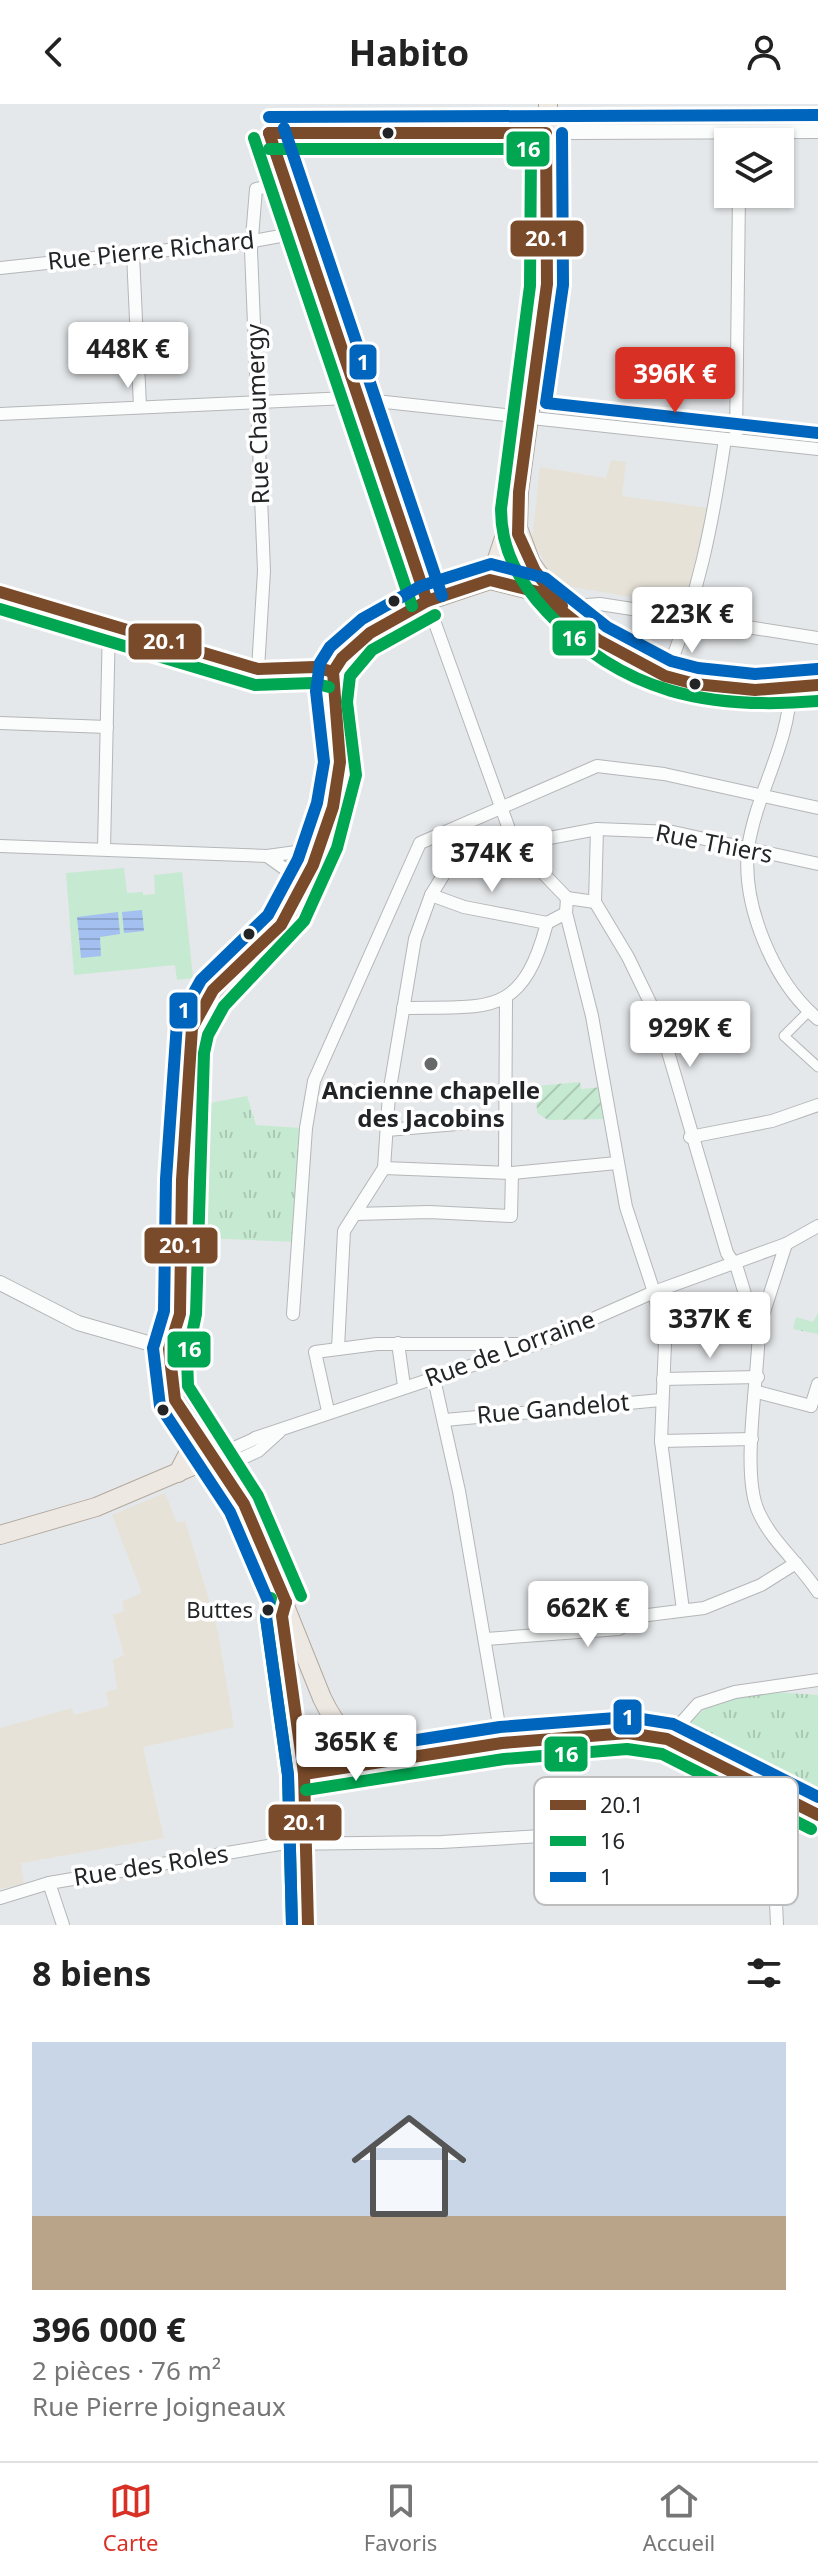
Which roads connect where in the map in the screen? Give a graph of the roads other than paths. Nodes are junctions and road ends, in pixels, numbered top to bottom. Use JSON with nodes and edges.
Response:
{"nodes":[{"id":1,"x":548,"y":104,"type":"edge"},
{"id":2,"x":818,"y":131,"type":"edge"},
{"id":3,"x":546,"y":133,"type":"junction"},
{"id":4,"x":794,"y":133,"type":"edge"},
{"id":5,"x":714,"y":136,"type":"edge"},
{"id":6,"x":286,"y":182,"type":"junction"},
{"id":7,"x":738,"y":208,"type":"edge"},
{"id":8,"x":302,"y":232,"type":"junction"},
{"id":9,"x":253,"y":241,"type":"junction"},
{"id":10,"x":133,"y":254,"type":"junction"},
{"id":11,"x":0,"y":268,"type":"edge"},
{"id":12,"x":359,"y":400,"type":"junction"},
{"id":13,"x":259,"y":402,"type":"junction"},
{"id":14,"x":140,"y":407,"type":"junction"},
{"id":15,"x":0,"y":414,"type":"edge"},
{"id":16,"x":528,"y":417,"type":"junction"},
{"id":17,"x":730,"y":440,"type":"junction"},
{"id":18,"x":818,"y":449,"type":"edge"},
{"id":19,"x":519,"y":492,"type":"junction"},
{"id":20,"x":490,"y":580,"type":"junction"},
{"id":21,"x":0,"y":592,"type":"edge"},
{"id":22,"x":427,"y":601,"type":"junction"},
{"id":23,"x":565,"y":611,"type":"junction"},
{"id":24,"x":687,"y":619,"type":"junction"},
{"id":25,"x":109,"y":623,"type":"junction"},
{"id":26,"x":818,"y":638,"type":"edge"},
{"id":27,"x":258,"y":669,"type":"junction"},
{"id":28,"x":333,"y":672,"type":"junction"},
{"id":29,"x":665,"y":676,"type":"junction"},
{"id":30,"x":818,"y":685,"type":"edge"},
{"id":31,"x":790,"y":689,"type":"junction"},
{"id":32,"x":0,"y":723,"type":"edge"},
{"id":33,"x":107,"y":727,"type":"junction"},
{"id":34,"x":763,"y":796,"type":"junction"},
{"id":35,"x":818,"y":808,"type":"edge"},
{"id":36,"x":501,"y":810,"type":"junction"},
{"id":37,"x":597,"y":829,"type":"junction"},
{"id":38,"x":322,"y":842,"type":"junction"},
{"id":39,"x":514,"y":843,"type":"junction"},
{"id":40,"x":0,"y":846,"type":"edge"},
{"id":41,"x":104,"y":849,"type":"junction"},
{"id":42,"x":748,"y":849,"type":"junction"},
{"id":43,"x":267,"y":856,"type":"junction"},
{"id":44,"x":818,"y":864,"type":"edge"},
{"id":45,"x":301,"y":892,"type":"junction"},
{"id":46,"x":431,"y":895,"type":"junction"},
{"id":47,"x":567,"y":898,"type":"junction"},
{"id":48,"x":595,"y":902,"type":"junction"},
{"id":49,"x":566,"y":913,"type":"junction"},
{"id":50,"x":547,"y":923,"type":"junction"},
{"id":51,"x":506,"y":1000,"type":"junction"},
{"id":52,"x":403,"y":1008,"type":"junction"},
{"id":53,"x":815,"y":1012,"type":"edge"},
{"id":54,"x":818,"y":1067,"type":"edge"},
{"id":55,"x":346,"y":1091,"type":"dead end"},
{"id":56,"x":389,"y":1094,"type":"junction"},
{"id":57,"x":818,"y":1105,"type":"edge"},
{"id":58,"x":503,"y":1120,"type":"junction"},
{"id":59,"x":387,"y":1130,"type":"junction"},
{"id":60,"x":690,"y":1137,"type":"junction"},
{"id":61,"x":617,"y":1163,"type":"junction"},
{"id":62,"x":384,"y":1168,"type":"junction"},
{"id":63,"x":509,"y":1173,"type":"junction"},
{"id":64,"x":355,"y":1214,"type":"junction"},
{"id":65,"x":818,"y":1226,"type":"edge"},
{"id":66,"x":786,"y":1244,"type":"junction"},
{"id":67,"x":733,"y":1262,"type":"junction"},
{"id":68,"x":0,"y":1283,"type":"edge"},
{"id":69,"x":654,"y":1292,"type":"junction"},
{"id":70,"x":293,"y":1314,"type":"dead end"},
{"id":71,"x":756,"y":1316,"type":"junction"},
{"id":72,"x":718,"y":1323,"type":"dead end"},
{"id":73,"x":398,"y":1343,"type":"junction"},
{"id":74,"x":536,"y":1344,"type":"junction"},
{"id":75,"x":338,"y":1348,"type":"junction"},
{"id":76,"x":169,"y":1349,"type":"junction"},
{"id":77,"x":758,"y":1377,"type":"junction"},
{"id":78,"x":434,"y":1379,"type":"junction"},
{"id":79,"x":663,"y":1379,"type":"junction"},
{"id":80,"x":818,"y":1384,"type":"edge"},
{"id":81,"x":404,"y":1386,"type":"junction"},
{"id":82,"x":757,"y":1392,"type":"junction"},
{"id":83,"x":175,"y":1400,"type":"junction"},
{"id":84,"x":661,"y":1400,"type":"junction"},
{"id":85,"x":328,"y":1411,"type":"junction"},
{"id":86,"x":815,"y":1411,"type":"edge"},
{"id":87,"x":445,"y":1420,"type":"junction"},
{"id":88,"x":284,"y":1428,"type":"junction"},
{"id":89,"x":752,"y":1439,"type":"junction"},
{"id":90,"x":661,"y":1441,"type":"junction"},
{"id":91,"x":213,"y":1466,"type":"junction"},
{"id":92,"x":178,"y":1473,"type":"junction"},
{"id":93,"x":0,"y":1535,"type":"edge"},
{"id":94,"x":796,"y":1563,"type":"junction"},
{"id":95,"x":818,"y":1592,"type":"edge"},
{"id":96,"x":286,"y":1602,"type":"junction"},
{"id":97,"x":683,"y":1610,"type":"junction"},
{"id":98,"x":486,"y":1639,"type":"junction"},
{"id":99,"x":818,"y":1680,"type":"edge"},
{"id":100,"x":667,"y":1739,"type":"junction"},
{"id":101,"x":502,"y":1743,"type":"junction"},
{"id":102,"x":362,"y":1746,"type":"junction"},
{"id":103,"x":401,"y":1757,"type":"junction"},
{"id":104,"x":705,"y":1758,"type":"junction"},
{"id":105,"x":355,"y":1765,"type":"junction"},
{"id":106,"x":304,"y":1774,"type":"junction"},
{"id":107,"x":704,"y":1777,"type":"edge"},
{"id":108,"x":740,"y":1777,"type":"edge"},
{"id":109,"x":798,"y":1806,"type":"edge"},
{"id":110,"x":818,"y":1816,"type":"edge"},
{"id":111,"x":798,"y":1818,"type":"edge"},
{"id":112,"x":534,"y":1836,"type":"edge"},
{"id":113,"x":305,"y":1844,"type":"junction"},
{"id":114,"x":49,"y":1883,"type":"junction"},
{"id":115,"x":0,"y":1898,"type":"edge"},
{"id":116,"x":776,"y":1905,"type":"edge"},
{"id":117,"x":63,"y":1925,"type":"edge"},
{"id":118,"x":308,"y":1925,"type":"edge"},
{"id":119,"x":777,"y":1925,"type":"edge"}],
"edges":[{"from":1,"to":3,"type":"main road"},
{"from":2,"to":4,"type":"street"},
{"from":3,"to":5,"type":"street"},
{"from":3,"to":6,"type":"street"},
{"from":3,"to":16,"type":"main road"},
{"from":6,"to":8,"type":"street"},
{"from":6,"to":9,"type":"street","name":"Rue Chaumergy"},
{"from":7,"to":17,"type":"street"},
{"from":8,"to":9,"type":"street","name":"Rue Pierre Richard"},
{"from":8,"to":12,"type":"street"},
{"from":9,"to":10,"type":"street","name":"Rue Pierre Richard"},
{"from":9,"to":13,"type":"street","name":"Rue Chaumergy"},
{"from":10,"to":11,"type":"street","name":"Rue Pierre Richard"},
{"from":10,"to":14,"type":"street"},
{"from":12,"to":13,"type":"street"},
{"from":12,"to":16,"type":"street"},
{"from":12,"to":22,"type":"street"},
{"from":13,"to":14,"type":"street"},
{"from":13,"to":27,"type":"street","name":"Rue Chaumergy"},
{"from":14,"to":15,"type":"street"},
{"from":16,"to":17,"type":"street"},
{"from":16,"to":19,"type":"main road"},
{"from":17,"to":18,"type":"street"},
{"from":17,"to":24,"type":"street"},
{"from":19,"to":20,"type":"main road"},
{"from":19,"to":23,"type":"main road"},
{"from":20,"to":22,"type":"main road"},
{"from":20,"to":23,"type":"main road"},
{"from":21,"to":25,"type":"street"},
{"from":22,"to":28,"type":"main road"},
{"from":22,"to":36,"type":"street"},
{"from":23,"to":24,"type":"street"},
{"from":23,"to":29,"type":"main road"},
{"from":24,"to":26,"type":"street"},
{"from":24,"to":29,"type":"street"},
{"from":25,"to":27,"type":"street"},
{"from":25,"to":33,"type":"street"},
{"from":27,"to":28,"type":"street"},
{"from":28,"to":38,"type":"main road"},
{"from":29,"to":31,"type":"main road"},
{"from":30,"to":31,"type":"main road"},
{"from":31,"to":34,"type":"street"},
{"from":32,"to":33,"type":"street"},
{"from":33,"to":41,"type":"street"},
{"from":34,"to":35,"type":"street"},
{"from":34,"to":36,"type":"street"},
{"from":34,"to":42,"type":"street"},
{"from":36,"to":39,"type":"street"},
{"from":36,"to":70,"type":"street"},
{"from":37,"to":39,"type":"street","name":"Rue Thiers"},
{"from":37,"to":42,"type":"street","name":"Rue Thiers"},
{"from":37,"to":48,"type":"street"},
{"from":38,"to":43,"type":"street"},
{"from":38,"to":45,"type":"main road"},
{"from":39,"to":46,"type":"street","name":"Rue Thiers"},
{"from":39,"to":47,"type":"street"},
{"from":40,"to":41,"type":"street"},
{"from":41,"to":43,"type":"street"},
{"from":42,"to":44,"type":"street","name":"Rue Thiers"},
{"from":42,"to":53,"type":"street"},
{"from":43,"to":45,"type":"street"},
{"from":45,"to":76,"type":"main road"},
{"from":46,"to":50,"type":"street"},
{"from":46,"to":52,"type":"street","name":"Rue Thiers"},
{"from":47,"to":48,"type":"street"},
{"from":47,"to":49,"type":"street"},
{"from":48,"to":60,"type":"street"},
{"from":49,"to":50,"type":"street"},
{"from":49,"to":61,"type":"street"},
{"from":50,"to":51,"type":"street"},
{"from":51,"to":52,"type":"street"},
{"from":51,"to":58,"type":"street"},
{"from":52,"to":56,"type":"street","name":"Rue Thiers"},
{"from":53,"to":54,"type":"street"},
{"from":55,"to":56,"type":"street"},
{"from":56,"to":59,"type":"street","name":"Rue Thiers"},
{"from":57,"to":60,"type":"street"},
{"from":58,"to":59,"type":"street"},
{"from":58,"to":63,"type":"street"},
{"from":59,"to":62,"type":"street","name":"Rue Thiers"},
{"from":60,"to":67,"type":"street"},
{"from":61,"to":63,"type":"street"},
{"from":61,"to":69,"type":"street"},
{"from":62,"to":63,"type":"street"},
{"from":62,"to":64,"type":"street"},
{"from":63,"to":64,"type":"street"},
{"from":64,"to":75,"type":"street"},
{"from":65,"to":66,"type":"street","name":"Rue de Lorraine"},
{"from":66,"to":67,"type":"street","name":"Rue de Lorraine"},
{"from":66,"to":71,"type":"street"},
{"from":67,"to":69,"type":"street","name":"Rue de Lorraine"},
{"from":67,"to":71,"type":"street"},
{"from":68,"to":76,"type":"street"},
{"from":69,"to":74,"type":"street","name":"Rue de Lorraine"},
{"from":69,"to":79,"type":"street"},
{"from":71,"to":72,"type":"street"},
{"from":71,"to":77,"type":"street"},
{"from":73,"to":74,"type":"street"},
{"from":73,"to":75,"type":"street"},
{"from":73,"to":81,"type":"street"},
{"from":74,"to":78,"type":"street","name":"Rue de Lorraine"},
{"from":75,"to":85,"type":"street"},
{"from":76,"to":83,"type":"main road"},
{"from":77,"to":79,"type":"street"},
{"from":77,"to":82,"type":"street"},
{"from":78,"to":81,"type":"street","name":"Rue de Lorraine"},
{"from":78,"to":87,"type":"street"},
{"from":79,"to":84,"type":"street"},
{"from":80,"to":86,"type":"street"},
{"from":81,"to":85,"type":"street","name":"Rue de Lorraine"},
{"from":82,"to":86,"type":"street"},
{"from":82,"to":89,"type":"street"},
{"from":83,"to":91,"type":"main road"},
{"from":83,"to":92,"type":"main road"},
{"from":84,"to":87,"type":"street","name":"Rue Gandelot"},
{"from":84,"to":90,"type":"street"},
{"from":85,"to":88,"type":"street","name":"Rue de Lorraine"},
{"from":87,"to":98,"type":"street"},
{"from":88,"to":91,"type":"street","name":"Rue de Lorraine"},
{"from":88,"to":91,"type":"street","name":"Rue de Lorraine"},
{"from":89,"to":90,"type":"street"},
{"from":89,"to":94,"type":"street"},
{"from":90,"to":97,"type":"street"},
{"from":91,"to":92,"type":"main road"},
{"from":91,"to":96,"type":"main road"},
{"from":92,"to":93,"type":"main road"},
{"from":94,"to":95,"type":"street"},
{"from":94,"to":97,"type":"street"},
{"from":96,"to":102,"type":"main road"},
{"from":96,"to":106,"type":"street"},
{"from":97,"to":98,"type":"street"},
{"from":98,"to":101,"type":"street"},
{"from":99,"to":100,"type":"street"},
{"from":100,"to":101,"type":"main road"},
{"from":100,"to":104,"type":"main road"},
{"from":101,"to":103,"type":"main road"},
{"from":102,"to":103,"type":"main road"},
{"from":102,"to":105,"type":"street"},
{"from":103,"to":105,"type":"street"},
{"from":104,"to":107,"type":"street"},
{"from":104,"to":108,"type":"main road"},
{"from":105,"to":106,"type":"street"},
{"from":106,"to":113,"type":"street"},
{"from":109,"to":110,"type":"main road"},
{"from":110,"to":111,"type":"street","name":"Rue des Roles"},
{"from":112,"to":113,"type":"street","name":"Rue des Roles"},
{"from":113,"to":114,"type":"street","name":"Rue des Roles"},
{"from":113,"to":118,"type":"street"},
{"from":114,"to":115,"type":"street","name":"Rue des Roles"},
{"from":114,"to":117,"type":"street"},
{"from":116,"to":119,"type":"street"}]}
